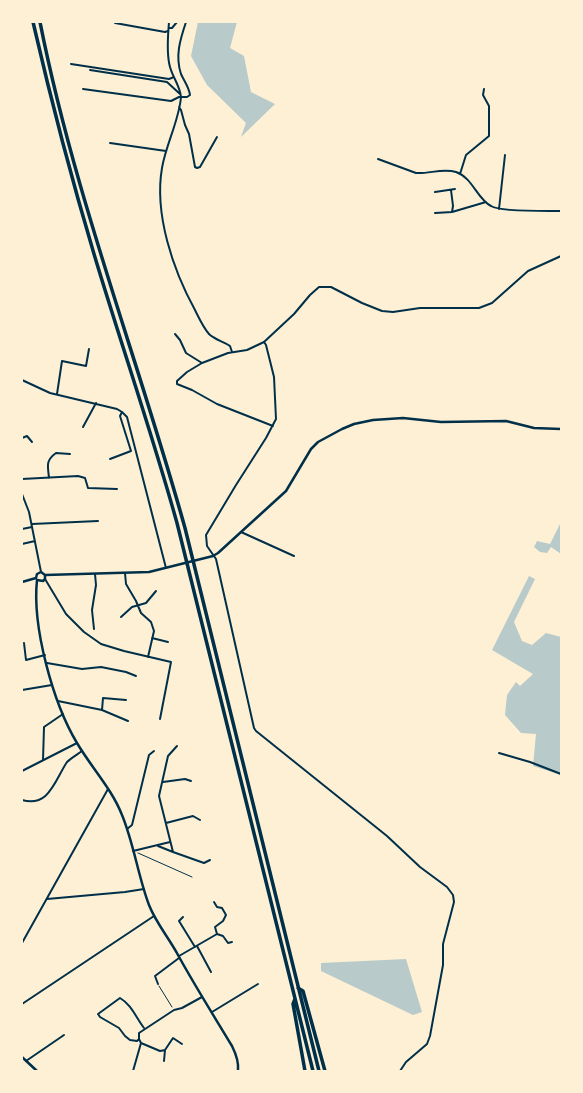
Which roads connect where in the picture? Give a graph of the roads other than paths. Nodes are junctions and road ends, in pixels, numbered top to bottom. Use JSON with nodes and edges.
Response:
{"nodes":[{"id":1,"x":33,"y":22,"type":"edge"},
{"id":2,"x":40,"y":22,"type":"edge"},
{"id":3,"x":169,"y":22,"type":"edge"},
{"id":4,"x":177,"y":22,"type":"edge"},
{"id":5,"x":186,"y":22,"type":"edge"},
{"id":6,"x":115,"y":23,"type":"edge"},
{"id":7,"x":169,"y":30,"type":"junction"},
{"id":8,"x":71,"y":64,"type":"dead end"},
{"id":9,"x":90,"y":70,"type":"dead end"},
{"id":10,"x":174,"y":77,"type":"junction"},
{"id":11,"x":484,"y":89,"type":"dead end"},
{"id":12,"x":83,"y":90,"type":"dead end"},
{"id":13,"x":181,"y":96,"type":"junction"},
{"id":14,"x":179,"y":107,"type":"junction"},
{"id":15,"x":217,"y":137,"type":"dead end"},
{"id":16,"x":110,"y":143,"type":"dead end"},
{"id":17,"x":167,"y":151,"type":"junction"},
{"id":18,"x":505,"y":154,"type":"dead end"},
{"id":19,"x":378,"y":160,"type":"dead end"},
{"id":20,"x":460,"y":174,"type":"junction"},
{"id":21,"x":455,"y":189,"type":"dead end"},
{"id":22,"x":450,"y":190,"type":"junction"},
{"id":23,"x":435,"y":192,"type":"dead end"},
{"id":24,"x":486,"y":202,"type":"junction"},
{"id":25,"x":499,"y":208,"type":"junction"},
{"id":26,"x":561,"y":211,"type":"edge"},
{"id":27,"x":452,"y":212,"type":"junction"},
{"id":28,"x":435,"y":213,"type":"dead end"},
{"id":29,"x":561,"y":256,"type":"edge"},
{"id":30,"x":175,"y":334,"type":"dead end"},
{"id":31,"x":264,"y":342,"type":"junction"},
{"id":32,"x":89,"y":349,"type":"dead end"},
{"id":33,"x":232,"y":352,"type":"junction"},
{"id":34,"x":202,"y":363,"type":"junction"},
{"id":35,"x":22,"y":380,"type":"edge"},
{"id":36,"x":58,"y":395,"type":"junction"},
{"id":37,"x":96,"y":403,"type":"junction"},
{"id":38,"x":122,"y":412,"type":"junction"},
{"id":39,"x":83,"y":426,"type":"dead end"},
{"id":40,"x":273,"y":426,"type":"junction"},
{"id":41,"x":561,"y":430,"type":"edge"},
{"id":42,"x":22,"y":438,"type":"edge"},
{"id":43,"x":32,"y":442,"type":"dead end"},
{"id":44,"x":70,"y":454,"type":"dead end"},
{"id":45,"x":110,"y":459,"type":"dead end"},
{"id":46,"x":49,"y":478,"type":"junction"},
{"id":47,"x":22,"y":480,"type":"edge"},
{"id":48,"x":117,"y":488,"type":"dead end"},
{"id":49,"x":22,"y":494,"type":"edge"},
{"id":50,"x":26,"y":502,"type":"junction"},
{"id":51,"x":22,"y":503,"type":"edge"},
{"id":52,"x":98,"y":521,"type":"dead end"},
{"id":53,"x":32,"y":524,"type":"junction"},
{"id":54,"x":32,"y":527,"type":"junction"},
{"id":55,"x":22,"y":530,"type":"edge"},
{"id":56,"x":241,"y":532,"type":"junction"},
{"id":57,"x":35,"y":541,"type":"junction"},
{"id":58,"x":22,"y":544,"type":"edge"},
{"id":59,"x":212,"y":556,"type":"junction"},
{"id":60,"x":294,"y":556,"type":"dead end"},
{"id":61,"x":166,"y":568,"type":"junction"},
{"id":62,"x":41,"y":572,"type":"junction"},
{"id":63,"x":125,"y":573,"type":"junction"},
{"id":64,"x":95,"y":574,"type":"junction"},
{"id":65,"x":45,"y":575,"type":"junction"},
{"id":66,"x":37,"y":579,"type":"junction"},
{"id":67,"x":45,"y":579,"type":"junction"},
{"id":68,"x":22,"y":582,"type":"edge"},
{"id":69,"x":156,"y":591,"type":"dead end"},
{"id":70,"x":138,"y":606,"type":"junction"},
{"id":71,"x":121,"y":618,"type":"dead end"},
{"id":72,"x":94,"y":629,"type":"dead end"},
{"id":73,"x":152,"y":638,"type":"junction"},
{"id":74,"x":168,"y":642,"type":"dead end"},
{"id":75,"x":24,"y":643,"type":"dead end"},
{"id":76,"x":45,"y":655,"type":"junction"},
{"id":77,"x":148,"y":657,"type":"junction"},
{"id":78,"x":46,"y":663,"type":"junction"},
{"id":79,"x":136,"y":676,"type":"dead end"},
{"id":80,"x":52,"y":685,"type":"junction"},
{"id":81,"x":22,"y":690,"type":"edge"},
{"id":82,"x":126,"y":700,"type":"dead end"},
{"id":83,"x":58,"y":701,"type":"junction"},
{"id":84,"x":102,"y":710,"type":"junction"},
{"id":85,"x":63,"y":714,"type":"junction"},
{"id":86,"x":160,"y":719,"type":"dead end"},
{"id":87,"x":128,"y":722,"type":"dead end"},
{"id":88,"x":77,"y":743,"type":"junction"},
{"id":89,"x":177,"y":746,"type":"dead end"},
{"id":90,"x":82,"y":751,"type":"junction"},
{"id":91,"x":154,"y":751,"type":"dead end"},
{"id":92,"x":499,"y":753,"type":"dead end"},
{"id":93,"x":43,"y":761,"type":"junction"},
{"id":94,"x":22,"y":771,"type":"edge"},
{"id":95,"x":561,"y":774,"type":"edge"},
{"id":96,"x":191,"y":781,"type":"dead end"},
{"id":97,"x":163,"y":782,"type":"junction"},
{"id":98,"x":108,"y":788,"type":"junction"},
{"id":99,"x":22,"y":800,"type":"edge"},
{"id":100,"x":200,"y":820,"type":"dead end"},
{"id":101,"x":166,"y":823,"type":"junction"},
{"id":102,"x":127,"y":829,"type":"junction"},
{"id":103,"x":170,"y":842,"type":"junction"},
{"id":104,"x":156,"y":846,"type":"junction"},
{"id":105,"x":133,"y":851,"type":"junction"},
{"id":106,"x":173,"y":852,"type":"junction"},
{"id":107,"x":210,"y":860,"type":"dead end"},
{"id":108,"x":144,"y":889,"type":"junction"},
{"id":109,"x":47,"y":899,"type":"junction"},
{"id":110,"x":214,"y":902,"type":"dead end"},
{"id":111,"x":154,"y":916,"type":"junction"},
{"id":112,"x":183,"y":917,"type":"dead end"},
{"id":113,"x":217,"y":934,"type":"junction"},
{"id":114,"x":232,"y":942,"type":"dead end"},
{"id":115,"x":22,"y":943,"type":"edge"},
{"id":116,"x":196,"y":946,"type":"junction"},
{"id":117,"x":179,"y":957,"type":"junction"},
{"id":118,"x":211,"y":972,"type":"dead end"},
{"id":119,"x":158,"y":984,"type":"road end"},
{"id":120,"x":258,"y":984,"type":"dead end"},
{"id":121,"x":298,"y":988,"type":"junction"},
{"id":122,"x":202,"y":996,"type":"junction"},
{"id":123,"x":295,"y":998,"type":"junction"},
{"id":124,"x":22,"y":1004,"type":"edge"},
{"id":125,"x":212,"y":1012,"type":"junction"},
{"id":126,"x":144,"y":1028,"type":"junction"},
{"id":127,"x":64,"y":1035,"type":"dead end"},
{"id":128,"x":139,"y":1039,"type":"junction"},
{"id":129,"x":141,"y":1043,"type":"junction"},
{"id":130,"x":182,"y":1044,"type":"dead end"},
{"id":131,"x":164,"y":1050,"type":"junction"},
{"id":132,"x":22,"y":1057,"type":"edge"},
{"id":133,"x":164,"y":1061,"type":"dead end"},
{"id":134,"x":26,"y":1062,"type":"junction"},
{"id":135,"x":37,"y":1071,"type":"edge"},
{"id":136,"x":133,"y":1071,"type":"edge"},
{"id":137,"x":238,"y":1071,"type":"edge"},
{"id":138,"x":305,"y":1071,"type":"edge"},
{"id":139,"x":313,"y":1071,"type":"edge"},
{"id":140,"x":319,"y":1071,"type":"edge"},
{"id":141,"x":325,"y":1071,"type":"edge"},
{"id":142,"x":400,"y":1071,"type":"edge"}],
"edges":[{"from":1,"to":123,"type":"highway"},
{"from":2,"to":121,"type":"highway"},
{"from":3,"to":7,"type":"street"},
{"from":4,"to":7,"type":"street"},
{"from":5,"to":13,"type":"street"},
{"from":6,"to":7,"type":"street"},
{"from":7,"to":10,"type":"street"},
{"from":8,"to":10,"type":"street"},
{"from":9,"to":13,"type":"street"},
{"from":10,"to":13,"type":"street"},
{"from":11,"to":20,"type":"street"},
{"from":12,"to":13,"type":"street"},
{"from":13,"to":14,"type":"street"},
{"from":14,"to":15,"type":"street"},
{"from":14,"to":17,"type":"street"},
{"from":16,"to":17,"type":"street"},
{"from":17,"to":33,"type":"street"},
{"from":18,"to":25,"type":"street"},
{"from":19,"to":20,"type":"street"},
{"from":20,"to":24,"type":"street"},
{"from":21,"to":22,"type":"street"},
{"from":22,"to":23,"type":"street"},
{"from":22,"to":27,"type":"street"},
{"from":24,"to":25,"type":"street"},
{"from":24,"to":27,"type":"street"},
{"from":25,"to":26,"type":"street"},
{"from":27,"to":28,"type":"street"},
{"from":29,"to":31,"type":"street"},
{"from":30,"to":34,"type":"street"},
{"from":31,"to":33,"type":"street"},
{"from":31,"to":40,"type":"street"},
{"from":32,"to":36,"type":"street"},
{"from":33,"to":34,"type":"street"},
{"from":34,"to":40,"type":"street"},
{"from":35,"to":36,"type":"street"},
{"from":36,"to":37,"type":"street"},
{"from":37,"to":38,"type":"street"},
{"from":37,"to":39,"type":"street"},
{"from":38,"to":45,"type":"street"},
{"from":38,"to":61,"type":"street"},
{"from":40,"to":59,"type":"street"},
{"from":41,"to":56,"type":"street"},
{"from":42,"to":43,"type":"street"},
{"from":44,"to":46,"type":"street"},
{"from":46,"to":47,"type":"street"},
{"from":46,"to":48,"type":"street"},
{"from":49,"to":50,"type":"street"},
{"from":50,"to":51,"type":"street"},
{"from":50,"to":53,"type":"street"},
{"from":52,"to":53,"type":"street"},
{"from":53,"to":54,"type":"street"},
{"from":54,"to":55,"type":"street"},
{"from":54,"to":57,"type":"street"},
{"from":56,"to":59,"type":"street"},
{"from":56,"to":60,"type":"street"},
{"from":57,"to":58,"type":"street"},
{"from":57,"to":62,"type":"street"},
{"from":59,"to":61,"type":"street"},
{"from":59,"to":142,"type":"street"},
{"from":61,"to":63,"type":"street"},
{"from":62,"to":65,"type":"street"},
{"from":62,"to":66,"type":"street"},
{"from":63,"to":64,"type":"street"},
{"from":63,"to":70,"type":"street"},
{"from":64,"to":65,"type":"street"},
{"from":64,"to":72,"type":"street"},
{"from":65,"to":67,"type":"street"},
{"from":66,"to":67,"type":"street"},
{"from":66,"to":68,"type":"street"},
{"from":66,"to":76,"type":"street"},
{"from":67,"to":77,"type":"street"},
{"from":69,"to":70,"type":"street"},
{"from":70,"to":71,"type":"street"},
{"from":70,"to":73,"type":"street"},
{"from":73,"to":74,"type":"street"},
{"from":73,"to":77,"type":"street"},
{"from":75,"to":76,"type":"street"},
{"from":76,"to":78,"type":"street"},
{"from":77,"to":86,"type":"street"},
{"from":78,"to":79,"type":"street"},
{"from":78,"to":80,"type":"street"},
{"from":80,"to":81,"type":"street"},
{"from":80,"to":83,"type":"street"},
{"from":82,"to":84,"type":"street"},
{"from":83,"to":84,"type":"street"},
{"from":83,"to":85,"type":"street"},
{"from":84,"to":87,"type":"street"},
{"from":85,"to":88,"type":"street"},
{"from":85,"to":93,"type":"street"},
{"from":88,"to":90,"type":"street"},
{"from":88,"to":93,"type":"street"},
{"from":89,"to":97,"type":"street"},
{"from":90,"to":98,"type":"street"},
{"from":90,"to":99,"type":"street"},
{"from":91,"to":102,"type":"street"},
{"from":92,"to":95,"type":"street"},
{"from":93,"to":94,"type":"street"},
{"from":96,"to":97,"type":"street"},
{"from":97,"to":101,"type":"street"},
{"from":98,"to":102,"type":"street"},
{"from":98,"to":109,"type":"street"},
{"from":100,"to":101,"type":"street"},
{"from":101,"to":103,"type":"street"},
{"from":102,"to":105,"type":"street"},
{"from":103,"to":104,"type":"street"},
{"from":103,"to":106,"type":"street"},
{"from":104,"to":105,"type":"street"},
{"from":104,"to":106,"type":"street"},
{"from":105,"to":108,"type":"street"},
{"from":106,"to":107,"type":"street"},
{"from":108,"to":109,"type":"street"},
{"from":108,"to":111,"type":"street"},
{"from":109,"to":115,"type":"street"},
{"from":110,"to":113,"type":"street"},
{"from":111,"to":117,"type":"street"},
{"from":111,"to":124,"type":"street"},
{"from":112,"to":116,"type":"street"},
{"from":113,"to":114,"type":"street"},
{"from":113,"to":116,"type":"street"},
{"from":116,"to":117,"type":"street"},
{"from":116,"to":118,"type":"street"},
{"from":117,"to":119,"type":"street"},
{"from":117,"to":122,"type":"street"},
{"from":120,"to":125,"type":"street"},
{"from":121,"to":140,"type":"highway"},
{"from":121,"to":141,"type":"highway"},
{"from":122,"to":125,"type":"street"},
{"from":122,"to":126,"type":"street"},
{"from":123,"to":138,"type":"highway"},
{"from":123,"to":139,"type":"highway"},
{"from":125,"to":137,"type":"street"},
{"from":126,"to":128,"type":"street"},
{"from":126,"to":128,"type":"street"},
{"from":127,"to":134,"type":"street"},
{"from":128,"to":129,"type":"street"},
{"from":129,"to":131,"type":"street"},
{"from":129,"to":136,"type":"street"},
{"from":130,"to":131,"type":"street"},
{"from":131,"to":133,"type":"street"},
{"from":132,"to":134,"type":"street"},
{"from":134,"to":135,"type":"street"}]}
